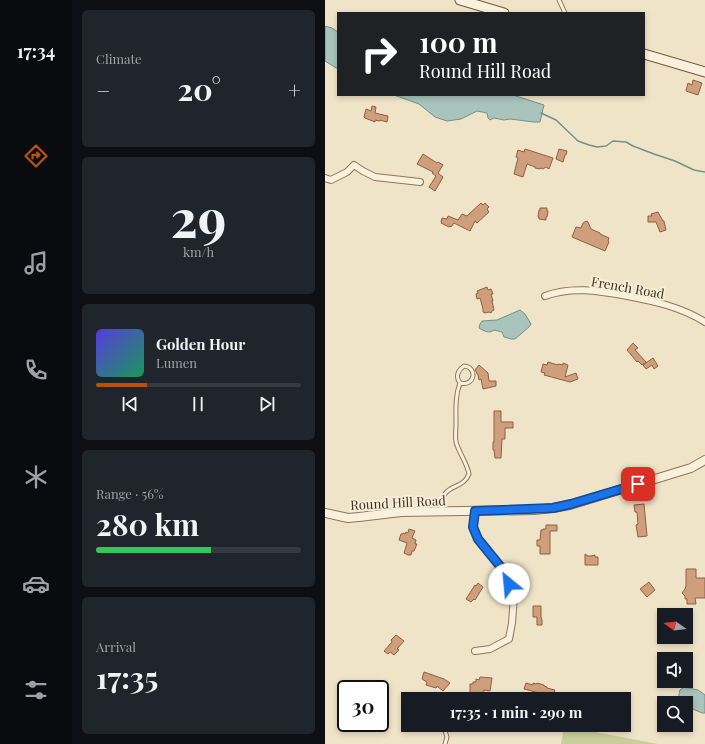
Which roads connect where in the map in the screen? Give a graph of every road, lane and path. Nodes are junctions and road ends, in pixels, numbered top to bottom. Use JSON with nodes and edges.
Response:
{"nodes":[{"id":1,"x":459,"y":0,"type":"edge"},
{"id":2,"x":559,"y":0,"type":"edge"},
{"id":3,"x":501,"y":12,"type":"edge"},
{"id":4,"x":565,"y":12,"type":"edge"},
{"id":5,"x":645,"y":54,"type":"edge"},
{"id":6,"x":705,"y":72,"type":"edge"},
{"id":7,"x":325,"y":178,"type":"edge"},
{"id":8,"x":421,"y":182,"type":"dead end"},
{"id":9,"x":545,"y":296,"type":"dead end"},
{"id":10,"x":705,"y":322,"type":"edge"},
{"id":11,"x":460,"y":383,"type":"junction"},
{"id":12,"x":705,"y":460,"type":"edge"},
{"id":13,"x":475,"y":511,"type":"junction"},
{"id":14,"x":441,"y":512,"type":"junction"},
{"id":15,"x":325,"y":514,"type":"edge"},
{"id":16,"x":475,"y":651,"type":"dead end"},
{"id":17,"x":446,"y":732,"type":"edge"},
{"id":18,"x":445,"y":744,"type":"edge"}],
"edges":[{"from":1,"to":3,"type":"main road"},
{"from":2,"to":4,"type":"lane"},
{"from":5,"to":6,"type":"main road"},
{"from":7,"to":8,"type":"street"},
{"from":9,"to":10,"type":"street","name":"French Road"},
{"from":11,"to":11,"type":"lane"},
{"from":11,"to":14,"type":"lane"},
{"from":12,"to":13,"type":"street","name":"Round Hill Road"},
{"from":13,"to":14,"type":"street","name":"Round Hill Road"},
{"from":13,"to":16,"type":"street"},
{"from":14,"to":15,"type":"street","name":"Round Hill Road"},
{"from":17,"to":18,"type":"lane"}]}
